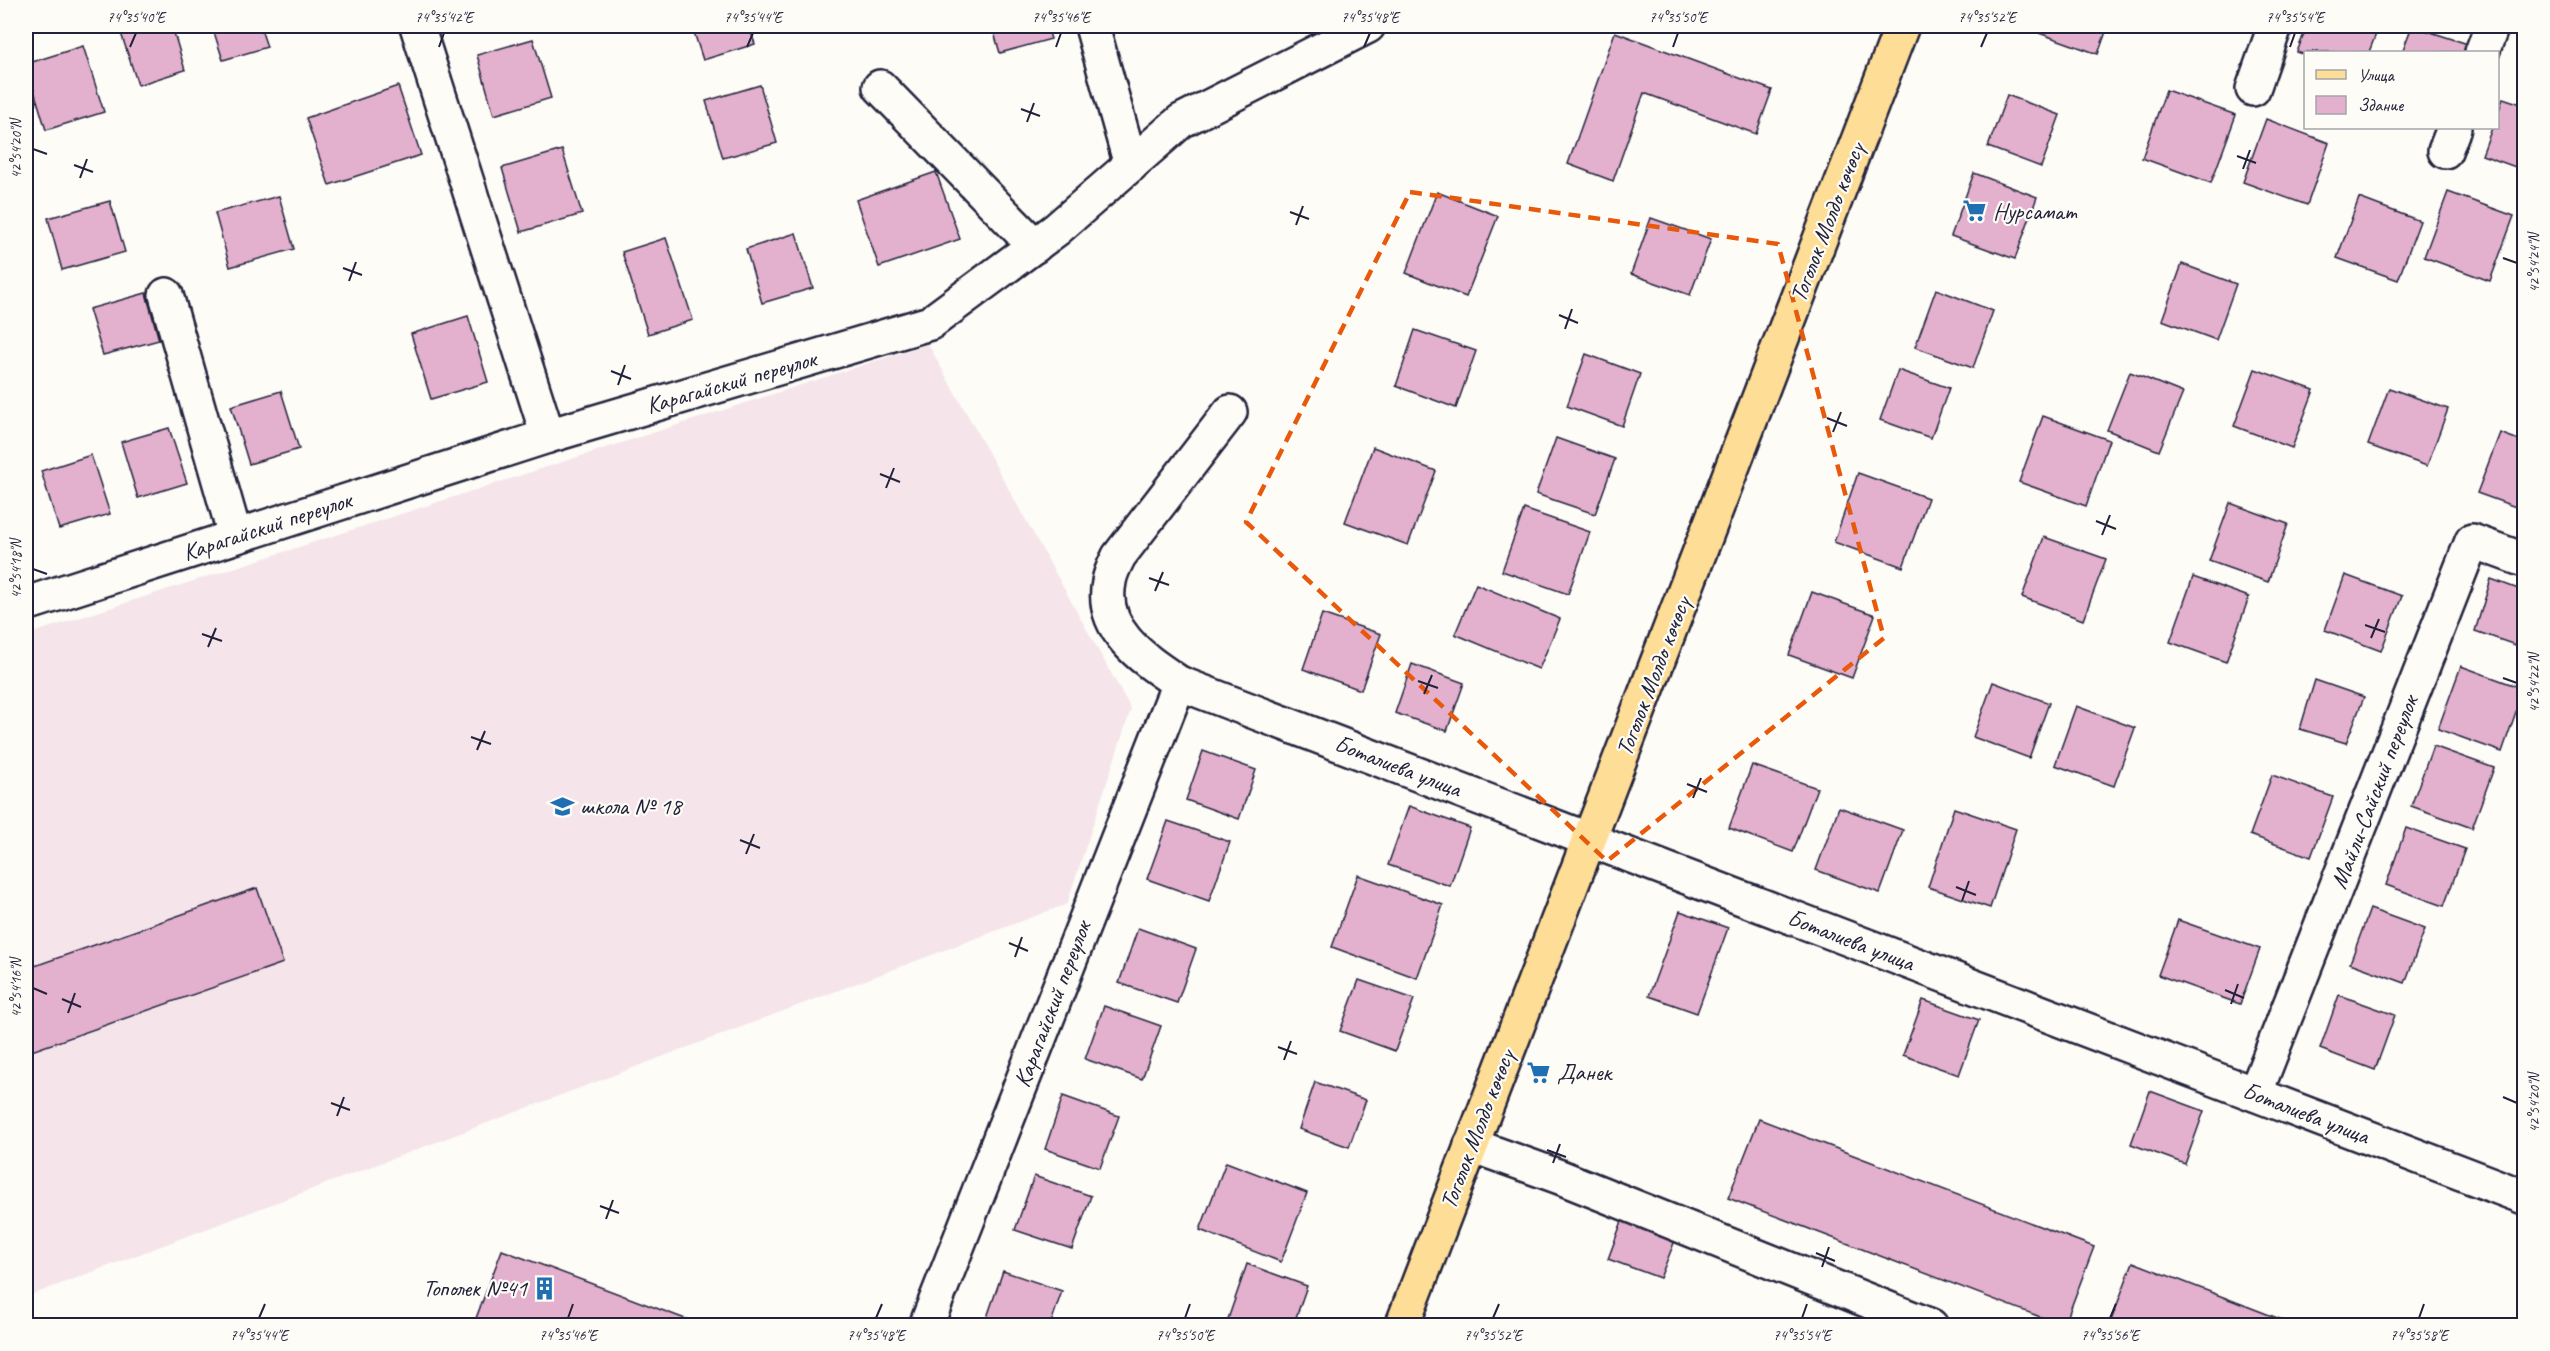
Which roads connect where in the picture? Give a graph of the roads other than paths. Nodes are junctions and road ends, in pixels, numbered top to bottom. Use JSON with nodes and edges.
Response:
{"nodes":[{"id":1,"x":417,"y":26,"type":"edge"},
{"id":2,"x":1092,"y":26,"type":"edge"},
{"id":3,"x":1368,"y":26,"type":"edge"},
{"id":4,"x":1902,"y":26,"type":"edge"},
{"id":5,"x":2275,"y":26,"type":"edge"},
{"id":6,"x":2492,"y":26,"type":"edge"},
{"id":7,"x":2482,"y":51,"type":"edge"},
{"id":8,"x":880,"y":87,"type":"dead end"},
{"id":9,"x":2253,"y":89,"type":"dead end"},
{"id":10,"x":1131,"y":165,"type":"junction"},
{"id":11,"x":1035,"y":246,"type":"junction"},
{"id":12,"x":166,"y":295,"type":"dead end"},
{"id":13,"x":1230,"y":412,"type":"dead end"},
{"id":14,"x":548,"y":436,"type":"junction"},
{"id":15,"x":235,"y":536,"type":"junction"},
{"id":16,"x":2524,"y":560,"type":"edge"},
{"id":17,"x":26,"y":604,"type":"edge"},
{"id":18,"x":1179,"y":683,"type":"junction"},
{"id":19,"x":1590,"y":840,"type":"junction"},
{"id":20,"x":2255,"y":1094,"type":"junction"},
{"id":21,"x":1471,"y":1145,"type":"junction"},
{"id":22,"x":2524,"y":1197,"type":"edge"},
{"id":23,"x":926,"y":1326,"type":"edge"},
{"id":24,"x":1402,"y":1326,"type":"edge"},
{"id":25,"x":1931,"y":1326,"type":"edge"}],
"edges":[{"from":1,"to":14,"type":"street"},
{"from":2,"to":10,"type":"street"},
{"from":3,"to":10,"type":"street","name":"Карагайский переулок"},
{"from":4,"to":19,"type":"main road","name":"Тоголок Молдо көчөсү"},
{"from":5,"to":9,"type":"street"},
{"from":6,"to":7,"type":"street"},
{"from":8,"to":11,"type":"street"},
{"from":10,"to":11,"type":"street","name":"Карагайский переулок"},
{"from":11,"to":14,"type":"street","name":"Карагайский переулок"},
{"from":12,"to":15,"type":"street"},
{"from":13,"to":18,"type":"street","name":"Боталиева улица"},
{"from":14,"to":15,"type":"street","name":"Карагайский переулок"},
{"from":15,"to":17,"type":"street","name":"Карагайский переулок"},
{"from":16,"to":20,"type":"street","name":"Майли-Сайский переулок"},
{"from":18,"to":19,"type":"street","name":"Боталиева улица"},
{"from":18,"to":23,"type":"street","name":"Карагайский переулок"},
{"from":19,"to":20,"type":"street","name":"Боталиева улица"},
{"from":19,"to":21,"type":"main road","name":"Тоголок Молдо көчөсү"},
{"from":20,"to":22,"type":"street","name":"Боталиева улица"},
{"from":21,"to":24,"type":"main road","name":"Тоголок Молдо көчөсү"},
{"from":21,"to":25,"type":"street"}]}
